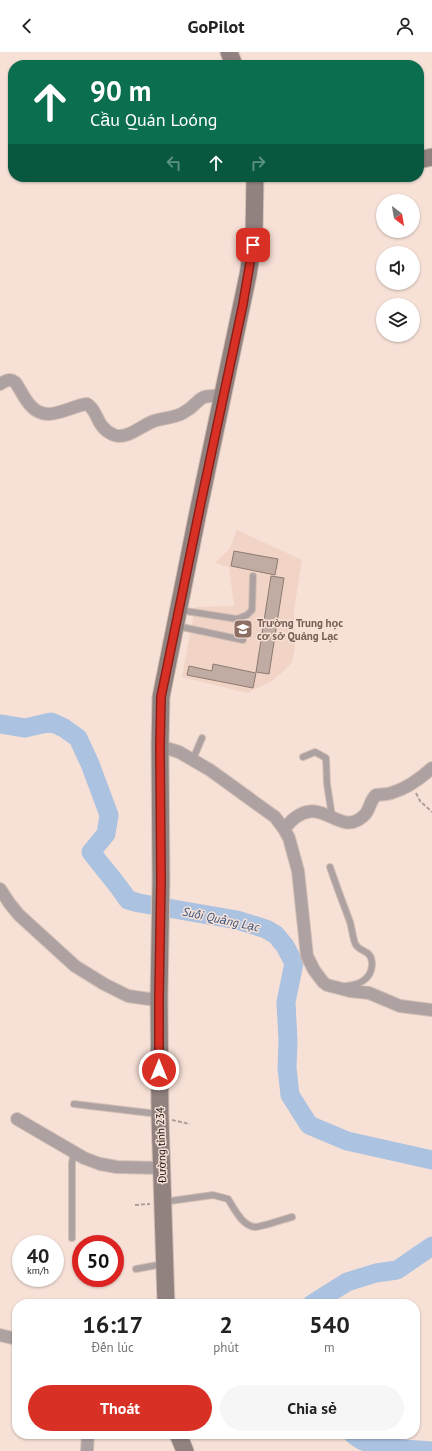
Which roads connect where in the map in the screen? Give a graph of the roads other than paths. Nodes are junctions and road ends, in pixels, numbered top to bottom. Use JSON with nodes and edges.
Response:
{"nodes":[{"id":1,"x":254,"y":182,"type":"edge"},
{"id":2,"x":0,"y":384,"type":"edge"},
{"id":3,"x":223,"y":396,"type":"junction"},
{"id":4,"x":253,"y":576,"type":"dead end"},
{"id":5,"x":177,"y":618,"type":"junction"},
{"id":6,"x":243,"y":640,"type":"dead end"},
{"id":7,"x":202,"y":738,"type":"dead end"},
{"id":8,"x":160,"y":746,"type":"junction"},
{"id":9,"x":303,"y":757,"type":"dead end"},
{"id":10,"x":193,"y":759,"type":"junction"},
{"id":11,"x":432,"y":768,"type":"edge"},
{"id":12,"x":332,"y":816,"type":"junction"},
{"id":13,"x":284,"y":829,"type":"junction"},
{"id":14,"x":330,"y":867,"type":"dead end"},
{"id":15,"x":0,"y":889,"type":"edge"},
{"id":16,"x":336,"y":988,"type":"junction"},
{"id":17,"x":159,"y":998,"type":"junction"},
{"id":18,"x":432,"y":1010,"type":"edge"},
{"id":19,"x":74,"y":1104,"type":"dead end"},
{"id":20,"x":160,"y":1115,"type":"junction"},
{"id":21,"x":17,"y":1119,"type":"dead end"},
{"id":22,"x":74,"y":1152,"type":"junction"},
{"id":23,"x":161,"y":1168,"type":"junction"},
{"id":24,"x":163,"y":1202,"type":"junction"},
{"id":25,"x":292,"y":1217,"type":"dead end"},
{"id":26,"x":72,"y":1235,"type":"edge"},
{"id":27,"x":164,"y":1264,"type":"junction"},
{"id":28,"x":136,"y":1268,"type":"dead end"},
{"id":29,"x":166,"y":1299,"type":"edge"},
{"id":30,"x":0,"y":1335,"type":"edge"},
{"id":31,"x":12,"y":1337,"type":"edge"},
{"id":32,"x":88,"y":1439,"type":"edge"},
{"id":33,"x":180,"y":1439,"type":"edge"},
{"id":34,"x":87,"y":1451,"type":"edge"},
{"id":35,"x":185,"y":1451,"type":"edge"}],
"edges":[{"from":1,"to":3,"type":"main road"},
{"from":2,"to":3,"type":"street"},
{"from":3,"to":5,"type":"main road"},
{"from":4,"to":5,"type":"lane"},
{"from":5,"to":6,"type":"lane"},
{"from":5,"to":8,"type":"main road"},
{"from":7,"to":10,"type":"lane"},
{"from":8,"to":10,"type":"street"},
{"from":8,"to":17,"type":"main road","name":"Đường tỉnh 234"},
{"from":9,"to":12,"type":"lane"},
{"from":10,"to":13,"type":"street"},
{"from":11,"to":12,"type":"street"},
{"from":12,"to":13,"type":"street"},
{"from":13,"to":16,"type":"street"},
{"from":14,"to":16,"type":"lane"},
{"from":15,"to":17,"type":"street"},
{"from":16,"to":18,"type":"street"},
{"from":17,"to":20,"type":"main road","name":"Đường tỉnh 234"},
{"from":19,"to":20,"type":"lane"},
{"from":20,"to":23,"type":"main road","name":"Đường tỉnh 234"},
{"from":21,"to":22,"type":"street"},
{"from":22,"to":23,"type":"street"},
{"from":22,"to":26,"type":"lane"},
{"from":23,"to":24,"type":"main road","name":"Đường tỉnh 234"},
{"from":24,"to":25,"type":"lane"},
{"from":24,"to":27,"type":"main road","name":"Đường tỉnh 234"},
{"from":27,"to":28,"type":"lane"},
{"from":27,"to":29,"type":"main road","name":"Đường tỉnh 234"},
{"from":30,"to":31,"type":"street"},
{"from":32,"to":34,"type":"street"},
{"from":33,"to":35,"type":"main road"}]}
